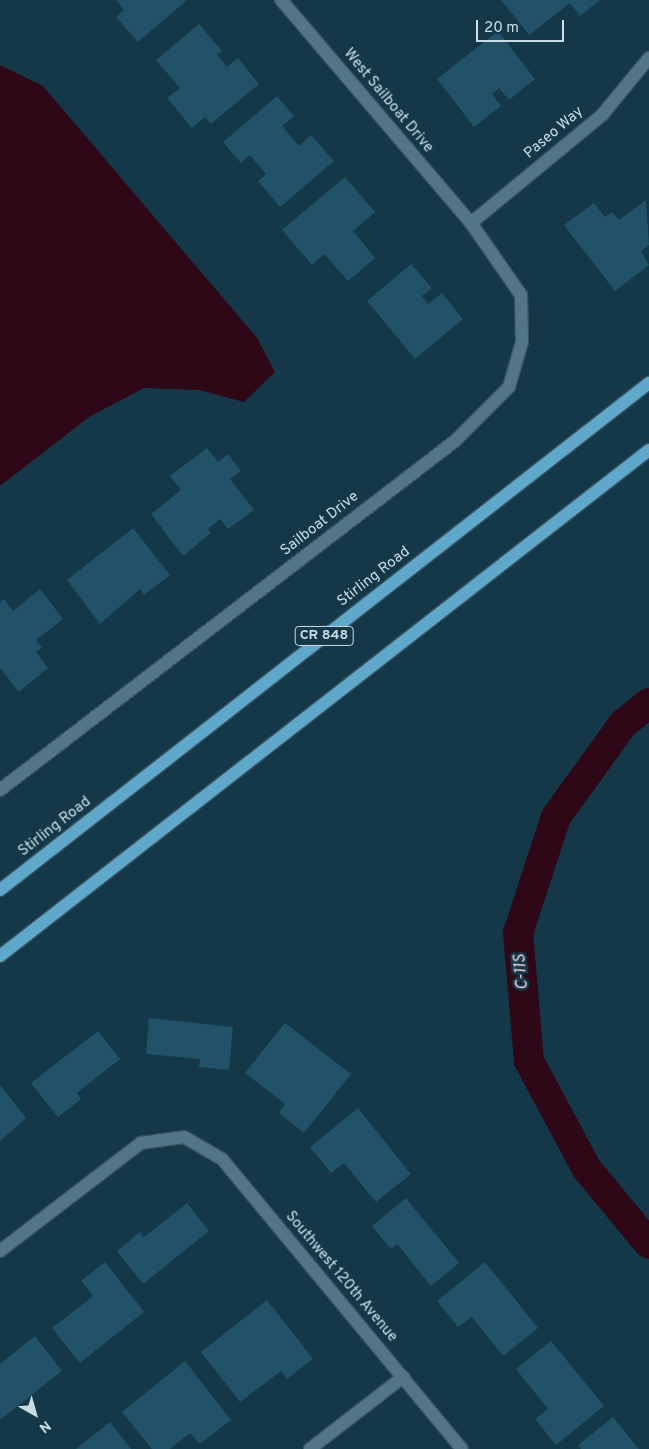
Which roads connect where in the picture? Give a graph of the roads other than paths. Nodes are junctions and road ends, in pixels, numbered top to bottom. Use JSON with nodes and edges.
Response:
{"nodes":[{"id":1,"x":280,"y":0,"type":"edge"},
{"id":2,"x":649,"y":58,"type":"edge"},
{"id":3,"x":471,"y":223,"type":"junction"},
{"id":4,"x":649,"y":383,"type":"edge"},
{"id":5,"x":649,"y":450,"type":"edge"},
{"id":6,"x":0,"y":790,"type":"edge"},
{"id":7,"x":0,"y":890,"type":"edge"},
{"id":8,"x":0,"y":956,"type":"edge"},
{"id":9,"x":0,"y":1251,"type":"edge"},
{"id":10,"x":403,"y":1377,"type":"junction"},
{"id":11,"x":310,"y":1449,"type":"edge"},
{"id":12,"x":462,"y":1449,"type":"edge"}],
"edges":[{"from":1,"to":3,"type":"street","name":"West Sailboat Drive"},
{"from":2,"to":3,"type":"street","name":"Paseo Way"},
{"from":3,"to":6,"type":"street","name":"Sailboat Drive"},
{"from":4,"to":7,"type":"main road","name":"Stirling Road","number":"CR 848"},
{"from":5,"to":8,"type":"main road"},
{"from":9,"to":10,"type":"street","name":"Southwest 120th Avenue"},
{"from":10,"to":11,"type":"street"},
{"from":10,"to":12,"type":"street","name":"Southwest 120th Avenue"}]}
